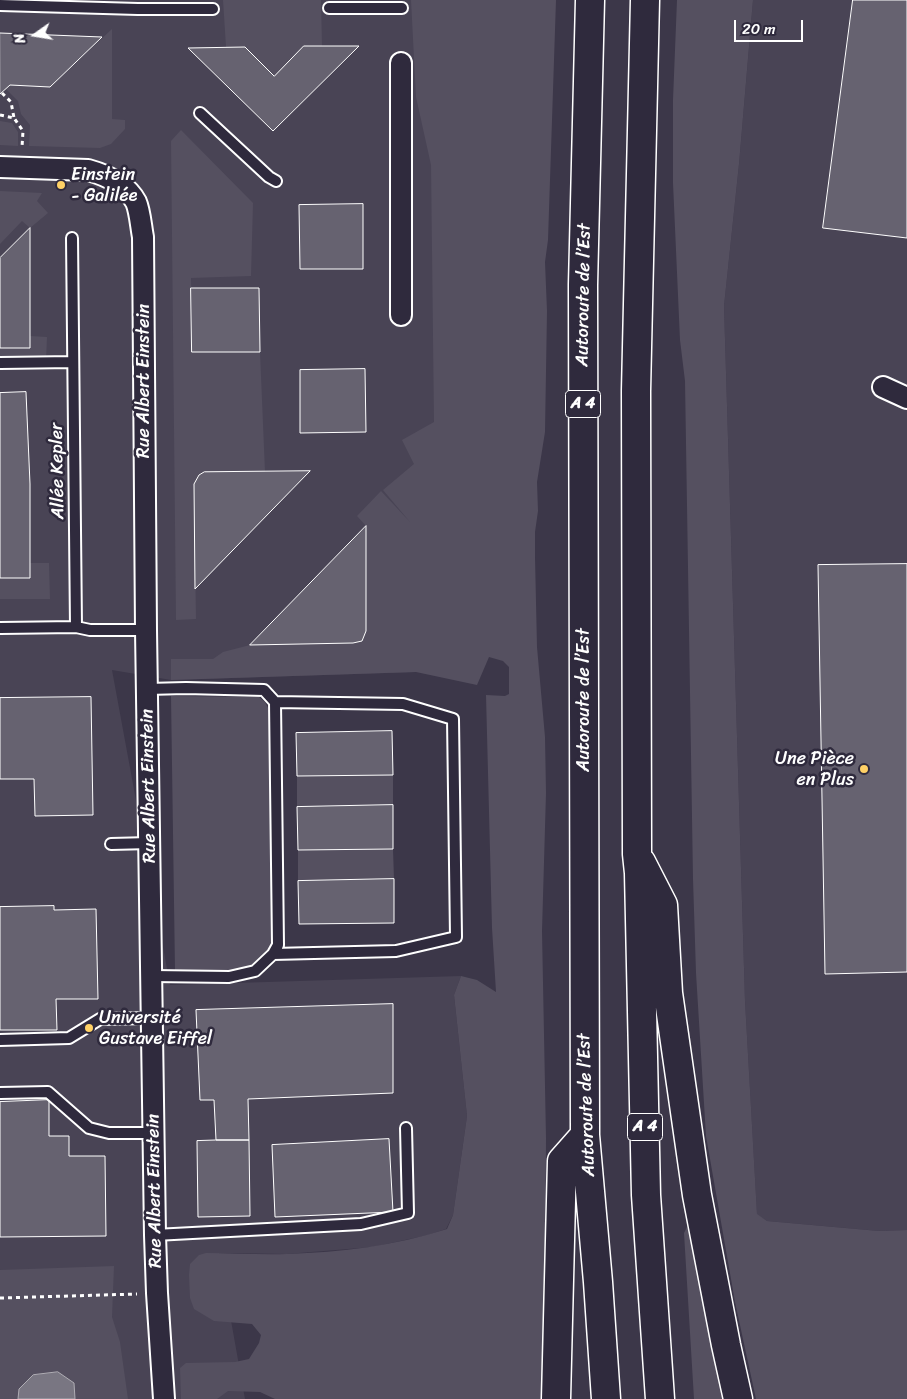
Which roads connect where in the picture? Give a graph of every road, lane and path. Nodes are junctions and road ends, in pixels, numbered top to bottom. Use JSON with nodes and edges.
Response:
{"nodes":[{"id":1,"x":590,"y":0,"type":"edge"},
{"id":2,"x":645,"y":0,"type":"edge"},
{"id":3,"x":0,"y":6,"type":"edge"},
{"id":4,"x":329,"y":8,"type":"dead end"},
{"id":5,"x":402,"y":8,"type":"dead end"},
{"id":6,"x":212,"y":9,"type":"dead end"},
{"id":7,"x":402,"y":63,"type":"dead end"},
{"id":8,"x":2,"y":93,"type":"dead end"},
{"id":9,"x":200,"y":113,"type":"dead end"},
{"id":10,"x":0,"y":115,"type":"edge"},
{"id":11,"x":14,"y":118,"type":"junction"},
{"id":12,"x":0,"y":167,"type":"edge"},
{"id":13,"x":21,"y":168,"type":"junction"},
{"id":14,"x":276,"y":181,"type":"dead end"},
{"id":15,"x":72,"y":238,"type":"dead end"},
{"id":16,"x":401,"y":314,"type":"dead end"},
{"id":17,"x":73,"y":362,"type":"junction"},
{"id":18,"x":0,"y":363,"type":"edge"},
{"id":19,"x":882,"y":387,"type":"dead end"},
{"id":20,"x":907,"y":398,"type":"edge"},
{"id":21,"x":76,"y":627,"type":"junction"},
{"id":22,"x":0,"y":628,"type":"edge"},
{"id":23,"x":146,"y":630,"type":"junction"},
{"id":24,"x":147,"y":689,"type":"junction"},
{"id":25,"x":275,"y":702,"type":"junction"},
{"id":26,"x":111,"y":844,"type":"dead end"},
{"id":27,"x":150,"y":844,"type":"junction"},
{"id":28,"x":637,"y":854,"type":"junction"},
{"id":29,"x":273,"y":954,"type":"junction"},
{"id":30,"x":152,"y":976,"type":"junction"},
{"id":31,"x":152,"y":1018,"type":"junction"},
{"id":32,"x":0,"y":1040,"type":"edge"},
{"id":33,"x":0,"y":1093,"type":"edge"},
{"id":34,"x":406,"y":1128,"type":"dead end"},
{"id":35,"x":154,"y":1133,"type":"junction"},
{"id":36,"x":585,"y":1135,"type":"junction"},
{"id":37,"x":155,"y":1235,"type":"junction"},
{"id":38,"x":157,"y":1293,"type":"junction"},
{"id":39,"x":0,"y":1298,"type":"edge"},
{"id":40,"x":164,"y":1399,"type":"edge"},
{"id":41,"x":556,"y":1399,"type":"edge"},
{"id":42,"x":606,"y":1399,"type":"edge"},
{"id":43,"x":660,"y":1399,"type":"edge"},
{"id":44,"x":738,"y":1399,"type":"edge"}],
"edges":[{"from":1,"to":36,"type":"highway","name":"Autoroute de l’Est","number":"A 4"},
{"from":2,"to":28,"type":"highway","number":"A 4"},
{"from":3,"to":6,"type":"lane"},
{"from":4,"to":5,"type":"lane"},
{"from":7,"to":16,"type":"street"},
{"from":8,"to":11,"type":"path"},
{"from":9,"to":14,"type":"lane"},
{"from":10,"to":11,"type":"path"},
{"from":11,"to":13,"type":"path"},
{"from":12,"to":13,"type":"street","name":"Rue Albert Einstein"},
{"from":13,"to":23,"type":"street","name":"Rue Albert Einstein"},
{"from":15,"to":17,"type":"lane","name":"Allée Kepler"},
{"from":17,"to":18,"type":"lane"},
{"from":17,"to":21,"type":"lane","name":"Allée Kepler"},
{"from":19,"to":20,"type":"street"},
{"from":21,"to":22,"type":"lane"},
{"from":21,"to":23,"type":"lane"},
{"from":23,"to":24,"type":"street","name":"Rue Albert Einstein"},
{"from":24,"to":25,"type":"lane"},
{"from":24,"to":27,"type":"street","name":"Rue Albert Einstein"},
{"from":25,"to":29,"type":"lane"},
{"from":25,"to":29,"type":"lane"},
{"from":26,"to":27,"type":"lane"},
{"from":27,"to":30,"type":"street","name":"Rue Albert Einstein"},
{"from":28,"to":43,"type":"highway","number":"A 4"},
{"from":28,"to":44,"type":"highway"},
{"from":29,"to":30,"type":"lane"},
{"from":30,"to":31,"type":"street","name":"Rue Albert Einstein"},
{"from":31,"to":32,"type":"lane"},
{"from":31,"to":35,"type":"street","name":"Rue Albert Einstein"},
{"from":33,"to":35,"type":"lane"},
{"from":34,"to":37,"type":"lane"},
{"from":35,"to":37,"type":"street","name":"Rue Albert Einstein"},
{"from":36,"to":41,"type":"highway"},
{"from":36,"to":42,"type":"highway","name":"Autoroute de l’Est","number":"A 4"},
{"from":37,"to":38,"type":"street","name":"Rue Albert Einstein"},
{"from":38,"to":39,"type":"path"},
{"from":38,"to":40,"type":"street","name":"Rue Albert Einstein"}]}
